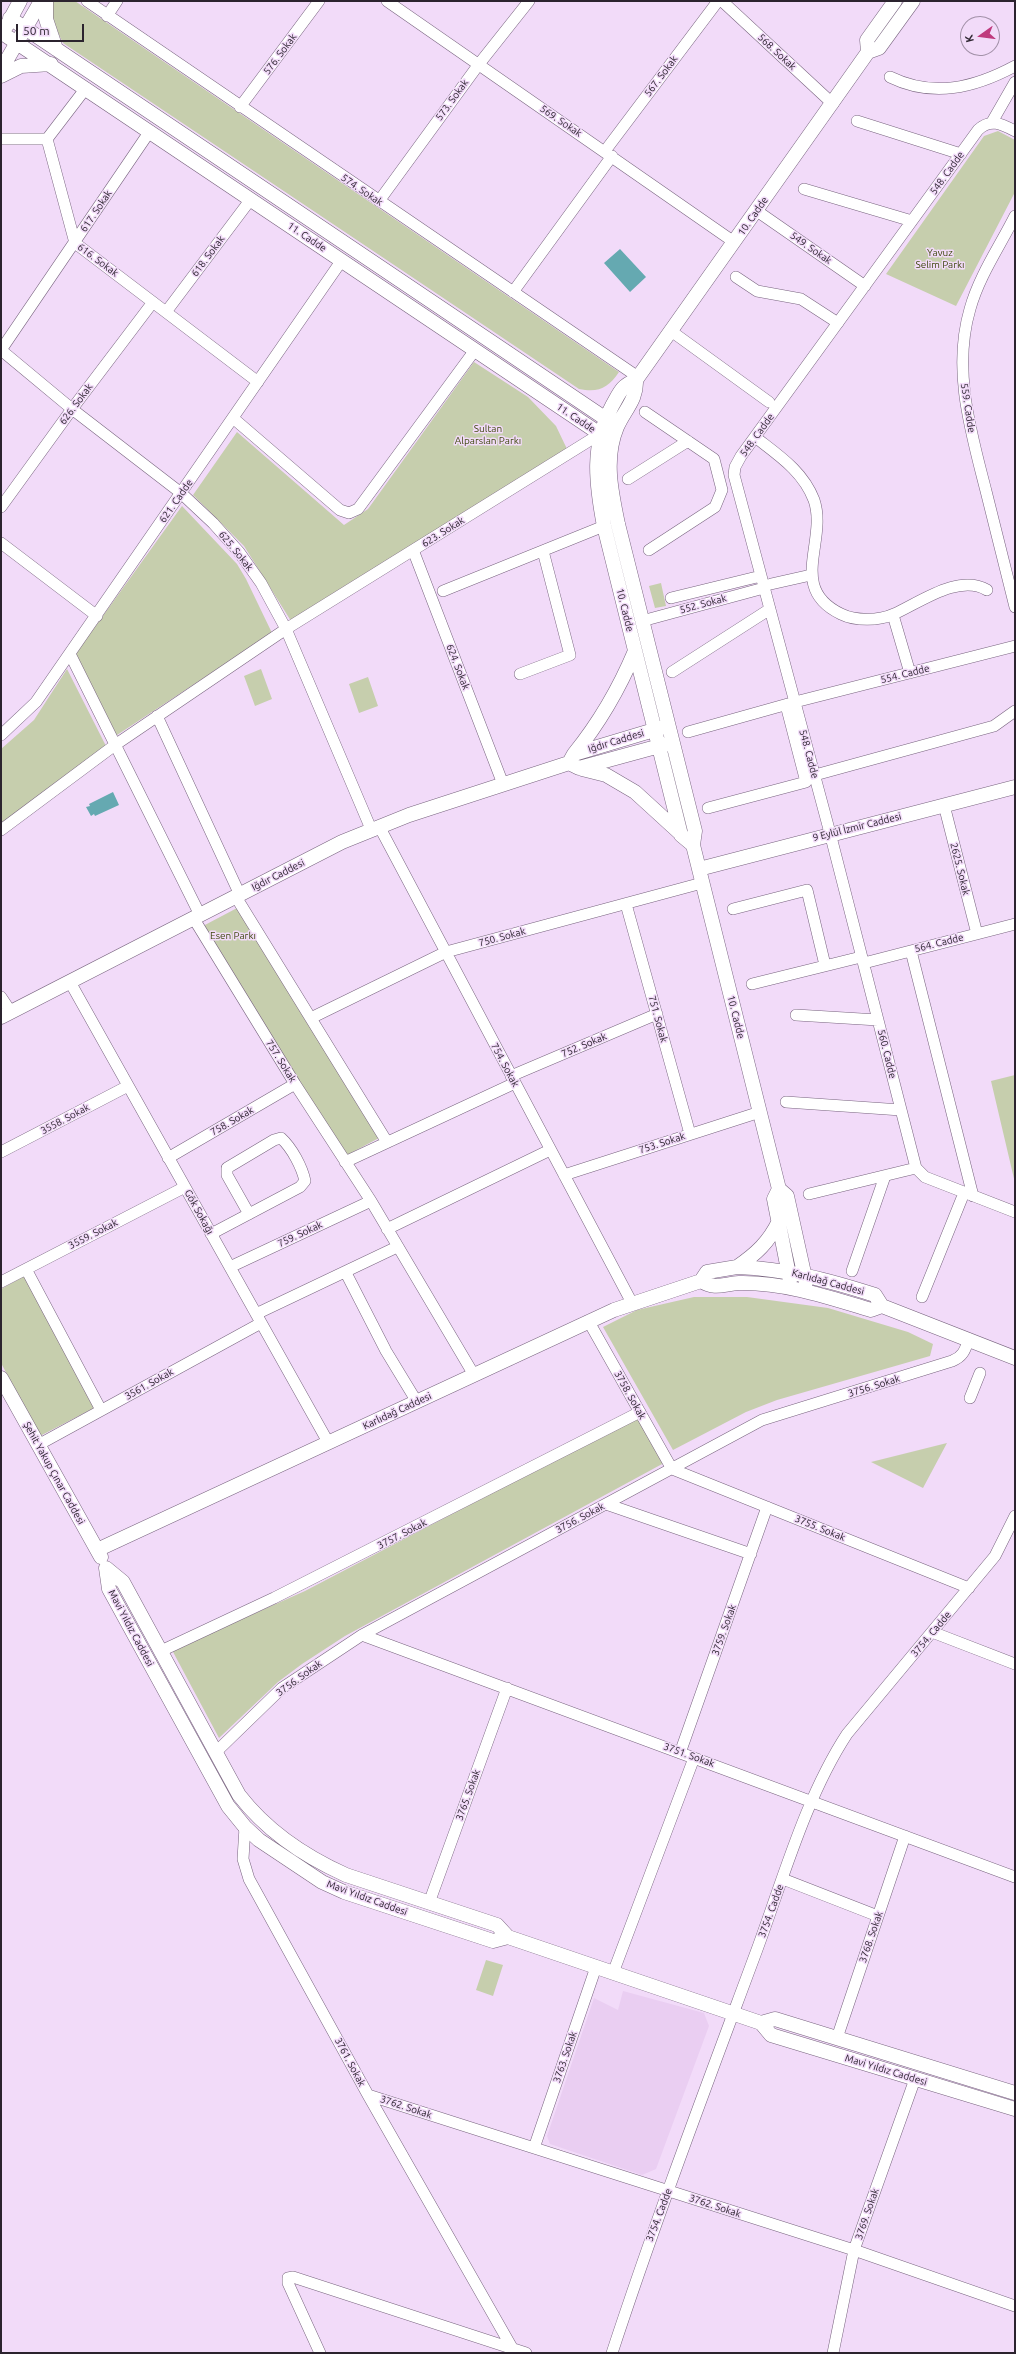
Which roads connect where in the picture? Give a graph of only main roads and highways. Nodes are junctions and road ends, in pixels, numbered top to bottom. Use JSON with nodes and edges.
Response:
{"nodes":[{"id":1,"x":20,"y":1,"type":"edge"},
{"id":2,"x":41,"y":1,"type":"edge"},
{"id":3,"x":46,"y":1,"type":"edge"},
{"id":4,"x":895,"y":1,"type":"edge"},
{"id":5,"x":913,"y":1,"type":"edge"},
{"id":6,"x":10,"y":18,"type":"junction"},
{"id":7,"x":25,"y":28,"type":"junction"},
{"id":8,"x":2,"y":34,"type":"edge"},
{"id":9,"x":17,"y":42,"type":"junction"},
{"id":10,"x":56,"y":49,"type":"junction"},
{"id":11,"x":868,"y":52,"type":"junction"},
{"id":12,"x":51,"y":64,"type":"junction"},
{"id":13,"x":1,"y":70,"type":"edge"},
{"id":14,"x":1,"y":76,"type":"edge"},
{"id":15,"x":637,"y":378,"type":"junction"},
{"id":16,"x":605,"y":418,"type":"junction"},
{"id":17,"x":617,"y":426,"type":"junction"},
{"id":18,"x":600,"y":434,"type":"junction"},
{"id":19,"x":612,"y":442,"type":"junction"},
{"id":20,"x":636,"y":651,"type":"junction"},
{"id":21,"x":662,"y":727,"type":"junction"},
{"id":22,"x":666,"y":745,"type":"junction"},
{"id":23,"x":574,"y":762,"type":"junction"},
{"id":24,"x":1015,"y":787,"type":"edge"},
{"id":25,"x":681,"y":835,"type":"junction"},
{"id":26,"x":693,"y":845,"type":"junction"},
{"id":27,"x":699,"y":869,"type":"junction"},
{"id":28,"x":6,"y":1015,"type":"edge"},
{"id":29,"x":779,"y":1189,"type":"junction"},
{"id":30,"x":779,"y":1221,"type":"junction"},
{"id":31,"x":737,"y":1267,"type":"junction"},
{"id":32,"x":789,"y":1271,"type":"junction"},
{"id":33,"x":804,"y":1274,"type":"junction"},
{"id":34,"x":701,"y":1281,"type":"junction"},
{"id":35,"x":792,"y":1288,"type":"junction"},
{"id":36,"x":808,"y":1292,"type":"junction"},
{"id":37,"x":882,"y":1306,"type":"junction"},
{"id":38,"x":1015,"y":1358,"type":"edge"},
{"id":39,"x":1,"y":1378,"type":"edge"},
{"id":40,"x":97,"y":1550,"type":"junction"},
{"id":41,"x":106,"y":1568,"type":"junction"},
{"id":42,"x":276,"y":1833,"type":"junction"},
{"id":43,"x":268,"y":1846,"type":"junction"},
{"id":44,"x":508,"y":1937,"type":"junction"},
{"id":45,"x":761,"y":2023,"type":"junction"},
{"id":46,"x":919,"y":2064,"type":"junction"},
{"id":47,"x":915,"y":2079,"type":"junction"},
{"id":48,"x":1015,"y":2093,"type":"edge"},
{"id":49,"x":1015,"y":2109,"type":"edge"}],
"edges":[{"from":1,"to":6,"type":"main road"},
{"from":2,"to":7,"type":"main road"},
{"from":3,"to":10,"type":"main road"},
{"from":4,"to":11,"type":"main road","name":"10. Cadde"},
{"from":5,"to":11,"type":"main road","name":"10. Cadde"},
{"from":6,"to":7,"type":"main road","name":"11. Cadde"},
{"from":6,"to":8,"type":"main road"},
{"from":7,"to":9,"type":"main road"},
{"from":7,"to":10,"type":"main road","name":"11. Cadde"},
{"from":8,"to":9,"type":"main road","name":"11. Cadde"},
{"from":9,"to":12,"type":"main road","name":"11. Cadde"},
{"from":9,"to":13,"type":"main road"},
{"from":10,"to":16,"type":"main road","name":"11. Cadde"},
{"from":11,"to":15,"type":"main road","name":"10. Cadde"},
{"from":12,"to":14,"type":"main road"},
{"from":12,"to":18,"type":"main road","name":"11. Cadde"},
{"from":15,"to":16,"type":"main road","name":"10. Cadde"},
{"from":15,"to":17,"type":"main road","name":"10. Cadde"},
{"from":16,"to":17,"type":"main road","name":"11. Cadde"},
{"from":16,"to":18,"type":"main road","name":"10. Cadde"},
{"from":17,"to":19,"type":"main road","name":"10. Cadde"},
{"from":18,"to":19,"type":"main road","name":"11. Cadde"},
{"from":18,"to":20,"type":"main road","name":"10. Cadde"},
{"from":19,"to":21,"type":"main road","name":"10. Cadde"},
{"from":20,"to":21,"type":"main road","name":"10. Cadde"},
{"from":20,"to":23,"type":"main road"},
{"from":21,"to":22,"type":"main road","name":"10. Cadde"},
{"from":21,"to":23,"type":"main road","name":"Iğdır Caddesi"},
{"from":22,"to":23,"type":"main road","name":"Iğdır Caddesi"},
{"from":22,"to":25,"type":"main road","name":"10. Cadde"},
{"from":22,"to":26,"type":"main road","name":"10. Cadde"},
{"from":23,"to":25,"type":"main road"},
{"from":23,"to":28,"type":"main road","name":"Iğdır Caddesi"},
{"from":24,"to":27,"type":"main road","name":"9 Eylül İzmir Caddesi"},
{"from":25,"to":26,"type":"main road"},
{"from":26,"to":27,"type":"main road","name":"10. Cadde"},
{"from":27,"to":29,"type":"main road","name":"10. Cadde"},
{"from":29,"to":30,"type":"main road","name":"10. Cadde"},
{"from":29,"to":33,"type":"main road","name":"10. Cadde"},
{"from":30,"to":31,"type":"main road"},
{"from":30,"to":32,"type":"main road","name":"10. Cadde"},
{"from":31,"to":32,"type":"main road","name":"Karlıdağ Caddesi"},
{"from":31,"to":34,"type":"main road","name":"Karlıdağ Caddesi"},
{"from":32,"to":33,"type":"main road","name":"Karlıdağ Caddesi"},
{"from":32,"to":35,"type":"main road","name":"10. Cadde"},
{"from":33,"to":36,"type":"main road","name":"10. Cadde"},
{"from":33,"to":37,"type":"main road","name":"Karlıdağ Caddesi"},
{"from":34,"to":35,"type":"main road","name":"Karlıdağ Caddesi"},
{"from":34,"to":40,"type":"main road","name":"Karlıdağ Caddesi"},
{"from":35,"to":36,"type":"main road","name":"Karlıdağ Caddesi"},
{"from":36,"to":37,"type":"main road","name":"Karlıdağ Caddesi"},
{"from":37,"to":38,"type":"main road","name":"Karlıdağ Caddesi"},
{"from":39,"to":40,"type":"main road","name":"Şehit Yakup Çınar Caddesi"},
{"from":40,"to":41,"type":"main road","name":"Şehit Yakup Çınar Caddesi"},
{"from":41,"to":42,"type":"main road","name":"Mavi Yıldız Caddesi"},
{"from":41,"to":43,"type":"main road","name":"Mavi Yıldız Caddesi"},
{"from":42,"to":43,"type":"main road"},
{"from":42,"to":44,"type":"main road","name":"Mavi Yıldız Caddesi"},
{"from":43,"to":44,"type":"main road","name":"Mavi Yıldız Caddesi"},
{"from":44,"to":45,"type":"main road","name":"Mavi Yıldız Caddesi"},
{"from":45,"to":46,"type":"main road","name":"Mavi Yıldız Caddesi"},
{"from":45,"to":47,"type":"main road","name":"Mavi Yıldız Caddesi"},
{"from":46,"to":47,"type":"main road"},
{"from":46,"to":48,"type":"main road","name":"Mavi Yıldız Caddesi"},
{"from":47,"to":49,"type":"main road","name":"Mavi Yıldız Caddesi"}]}
